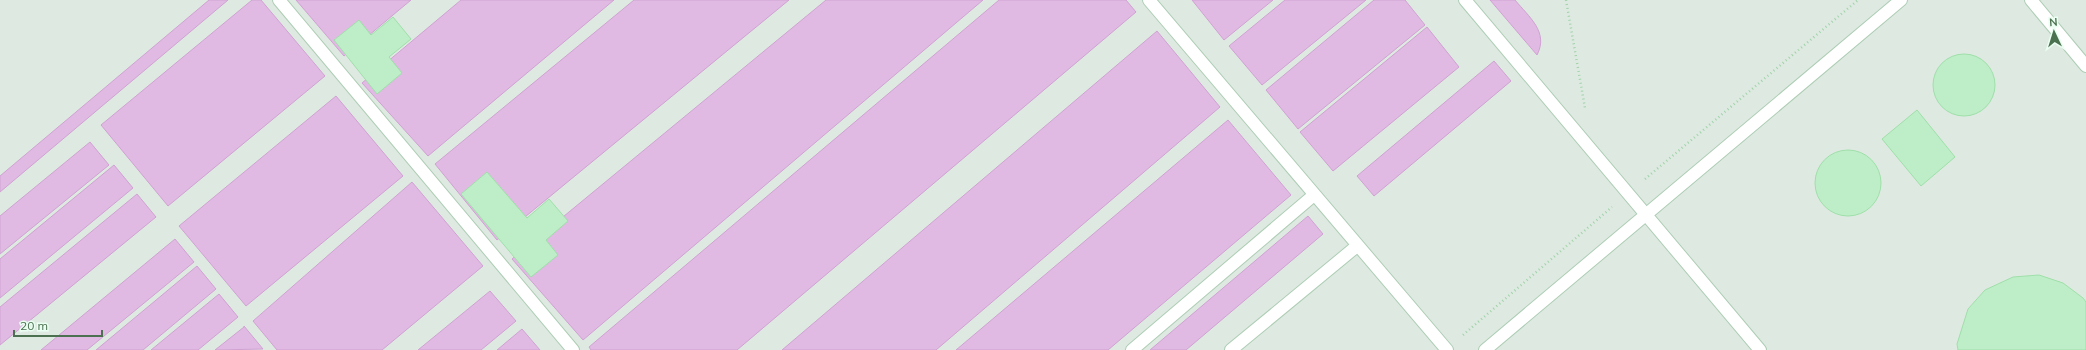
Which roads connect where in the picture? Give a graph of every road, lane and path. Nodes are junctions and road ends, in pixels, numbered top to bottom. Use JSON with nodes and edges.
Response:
{"nodes":[{"id":1,"x":279,"y":0,"type":"edge"},
{"id":2,"x":1150,"y":0,"type":"edge"},
{"id":3,"x":1465,"y":0,"type":"edge"},
{"id":4,"x":1566,"y":0,"type":"edge"},
{"id":5,"x":1858,"y":0,"type":"edge"},
{"id":6,"x":1901,"y":0,"type":"edge"},
{"id":7,"x":2031,"y":0,"type":"edge"},
{"id":8,"x":2086,"y":66,"type":"edge"},
{"id":9,"x":1586,"y":113,"type":"dead end"},
{"id":10,"x":1629,"y":192,"type":"junction"},
{"id":11,"x":1314,"y":196,"type":"junction"},
{"id":12,"x":1646,"y":213,"type":"junction"},
{"id":13,"x":1356,"y":246,"type":"junction"},
{"id":14,"x":574,"y":350,"type":"edge"},
{"id":15,"x":1132,"y":350,"type":"edge"},
{"id":16,"x":1231,"y":350,"type":"edge"},
{"id":17,"x":1447,"y":350,"type":"edge"},
{"id":18,"x":1485,"y":350,"type":"edge"},
{"id":19,"x":1760,"y":350,"type":"edge"}],
"edges":[{"from":1,"to":14,"type":"lane"},
{"from":2,"to":11,"type":"lane"},
{"from":3,"to":10,"type":"lane"},
{"from":4,"to":9,"type":"path"},
{"from":5,"to":10,"type":"path"},
{"from":6,"to":12,"type":"lane"},
{"from":7,"to":8,"type":"lane"},
{"from":10,"to":12,"type":"lane"},
{"from":10,"to":17,"type":"path"},
{"from":11,"to":13,"type":"lane"},
{"from":11,"to":15,"type":"lane"},
{"from":12,"to":18,"type":"lane"},
{"from":12,"to":19,"type":"lane"},
{"from":13,"to":16,"type":"lane"},
{"from":13,"to":17,"type":"lane"}]}
